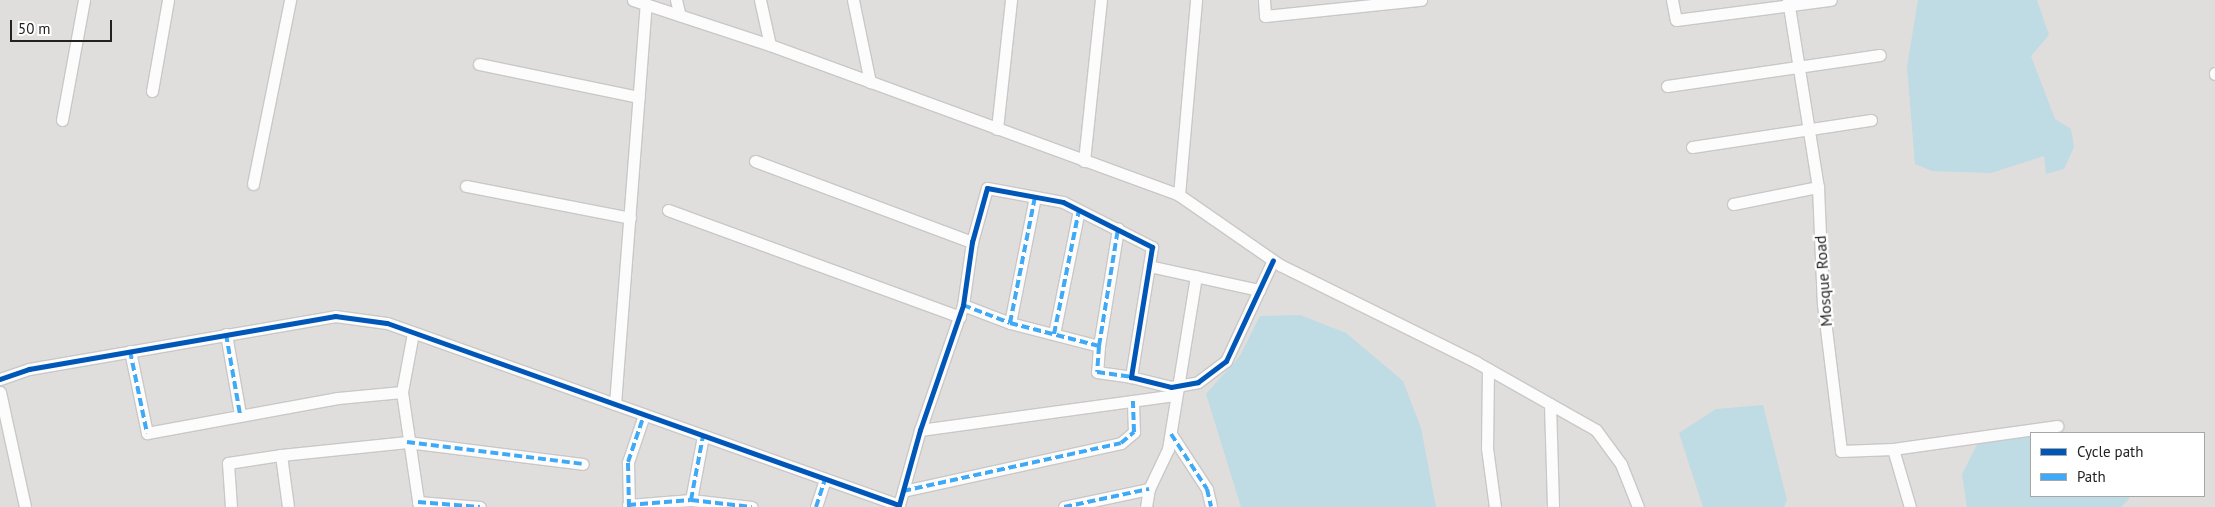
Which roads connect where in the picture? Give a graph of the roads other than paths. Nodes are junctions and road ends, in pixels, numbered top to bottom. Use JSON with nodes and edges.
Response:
{"nodes":[{"id":1,"x":84,"y":0,"type":"edge"},
{"id":2,"x":168,"y":0,"type":"edge"},
{"id":3,"x":290,"y":0,"type":"edge"},
{"id":4,"x":633,"y":0,"type":"edge"},
{"id":5,"x":676,"y":0,"type":"edge"},
{"id":6,"x":760,"y":0,"type":"edge"},
{"id":7,"x":853,"y":0,"type":"edge"},
{"id":8,"x":1011,"y":0,"type":"edge"},
{"id":9,"x":1101,"y":0,"type":"edge"},
{"id":10,"x":1196,"y":0,"type":"edge"},
{"id":11,"x":1264,"y":0,"type":"edge"},
{"id":12,"x":1421,"y":0,"type":"edge"},
{"id":13,"x":1672,"y":0,"type":"edge"},
{"id":14,"x":1831,"y":0,"type":"edge"},
{"id":15,"x":1789,"y":3,"type":"edge"},
{"id":16,"x":646,"y":4,"type":"junction"},
{"id":17,"x":680,"y":16,"type":"junction"},
{"id":18,"x":770,"y":45,"type":"junction"},
{"id":19,"x":1880,"y":55,"type":"dead end"},
{"id":20,"x":479,"y":64,"type":"dead end"},
{"id":21,"x":1800,"y":68,"type":"junction"},
{"id":22,"x":870,"y":82,"type":"junction"},
{"id":23,"x":1667,"y":86,"type":"dead end"},
{"id":24,"x":152,"y":91,"type":"dead end"},
{"id":25,"x":639,"y":97,"type":"junction"},
{"id":26,"x":62,"y":120,"type":"dead end"},
{"id":27,"x":1871,"y":120,"type":"dead end"},
{"id":28,"x":997,"y":129,"type":"junction"},
{"id":29,"x":1810,"y":130,"type":"junction"},
{"id":30,"x":1692,"y":147,"type":"dead end"},
{"id":31,"x":1084,"y":160,"type":"junction"},
{"id":32,"x":755,"y":161,"type":"dead end"},
{"id":33,"x":254,"y":184,"type":"dead end"},
{"id":34,"x":466,"y":186,"type":"dead end"},
{"id":35,"x":1818,"y":187,"type":"junction"},
{"id":36,"x":1179,"y":195,"type":"junction"},
{"id":37,"x":1035,"y":197,"type":"junction"},
{"id":38,"x":1733,"y":204,"type":"dead end"},
{"id":39,"x":668,"y":210,"type":"dead end"},
{"id":40,"x":1079,"y":210,"type":"junction"},
{"id":41,"x":630,"y":218,"type":"junction"},
{"id":42,"x":1118,"y":229,"type":"junction"},
{"id":43,"x":972,"y":242,"type":"junction"},
{"id":44,"x":1273,"y":260,"type":"junction"},
{"id":45,"x":1149,"y":266,"type":"junction"},
{"id":46,"x":1196,"y":276,"type":"junction"},
{"id":47,"x":1259,"y":290,"type":"junction"},
{"id":48,"x":961,"y":311,"type":"junction"},
{"id":49,"x":1010,"y":323,"type":"junction"},
{"id":50,"x":413,"y":333,"type":"junction"},
{"id":51,"x":226,"y":334,"type":"junction"},
{"id":52,"x":1054,"y":334,"type":"junction"},
{"id":53,"x":1099,"y":346,"type":"junction"},
{"id":54,"x":130,"y":351,"type":"junction"},
{"id":55,"x":1488,"y":369,"type":"junction"},
{"id":56,"x":1131,"y":377,"type":"junction"},
{"id":57,"x":0,"y":379,"type":"edge"},
{"id":58,"x":1175,"y":390,"type":"junction"},
{"id":59,"x":0,"y":392,"type":"edge"},
{"id":60,"x":402,"y":392,"type":"junction"},
{"id":61,"x":1133,"y":401,"type":"junction"},
{"id":62,"x":615,"y":404,"type":"junction"},
{"id":63,"x":1550,"y":404,"type":"junction"},
{"id":64,"x":240,"y":414,"type":"junction"},
{"id":65,"x":644,"y":415,"type":"junction"},
{"id":66,"x":2057,"y":426,"type":"dead end"},
{"id":67,"x":920,"y":430,"type":"junction"},
{"id":68,"x":1170,"y":434,"type":"junction"},
{"id":69,"x":702,"y":436,"type":"junction"},
{"id":70,"x":407,"y":442,"type":"junction"},
{"id":71,"x":1893,"y":449,"type":"junction"},
{"id":72,"x":282,"y":454,"type":"junction"},
{"id":73,"x":582,"y":464,"type":"dead end"},
{"id":74,"x":825,"y":479,"type":"junction"},
{"id":75,"x":1149,"y":489,"type":"junction"},
{"id":76,"x":903,"y":491,"type":"junction"},
{"id":77,"x":691,"y":500,"type":"junction"},
{"id":78,"x":418,"y":504,"type":"edge"},
{"id":79,"x":629,"y":506,"type":"edge"},
{"id":80,"x":899,"y":506,"type":"edge"},
{"id":81,"x":25,"y":507,"type":"edge"},
{"id":82,"x":231,"y":507,"type":"edge"},
{"id":83,"x":288,"y":507,"type":"edge"},
{"id":84,"x":480,"y":507,"type":"edge"},
{"id":85,"x":752,"y":507,"type":"edge"},
{"id":86,"x":816,"y":507,"type":"edge"},
{"id":87,"x":1064,"y":507,"type":"edge"},
{"id":88,"x":1146,"y":507,"type":"edge"},
{"id":89,"x":1211,"y":507,"type":"edge"},
{"id":90,"x":1495,"y":507,"type":"edge"},
{"id":91,"x":1553,"y":507,"type":"edge"},
{"id":92,"x":1638,"y":507,"type":"edge"},
{"id":93,"x":1910,"y":507,"type":"edge"}],
"edges":[{"from":1,"to":26,"type":"street"},
{"from":2,"to":24,"type":"street"},
{"from":3,"to":33,"type":"street"},
{"from":4,"to":16,"type":"street"},
{"from":5,"to":17,"type":"street"},
{"from":6,"to":18,"type":"street"},
{"from":7,"to":22,"type":"street"},
{"from":8,"to":28,"type":"street"},
{"from":9,"to":31,"type":"street"},
{"from":10,"to":36,"type":"street"},
{"from":11,"to":12,"type":"street"},
{"from":13,"to":15,"type":"street"},
{"from":14,"to":15,"type":"street"},
{"from":15,"to":21,"type":"street","name":"Mosque Road"},
{"from":16,"to":17,"type":"street"},
{"from":16,"to":25,"type":"street"},
{"from":17,"to":18,"type":"street"},
{"from":18,"to":22,"type":"street"},
{"from":19,"to":21,"type":"street"},
{"from":20,"to":25,"type":"street"},
{"from":21,"to":23,"type":"street"},
{"from":21,"to":29,"type":"street","name":"Mosque Road"},
{"from":22,"to":28,"type":"street"},
{"from":25,"to":41,"type":"street"},
{"from":27,"to":29,"type":"street"},
{"from":28,"to":31,"type":"street"},
{"from":29,"to":30,"type":"street"},
{"from":29,"to":35,"type":"street","name":"Mosque Road"},
{"from":31,"to":36,"type":"street"},
{"from":32,"to":43,"type":"street"},
{"from":34,"to":41,"type":"street"},
{"from":35,"to":38,"type":"street"},
{"from":35,"to":71,"type":"street","name":"Mosque Road"},
{"from":36,"to":44,"type":"street"},
{"from":37,"to":40,"type":"street"},
{"from":37,"to":43,"type":"street"},
{"from":37,"to":49,"type":"street"},
{"from":39,"to":48,"type":"street"},
{"from":40,"to":42,"type":"street"},
{"from":40,"to":52,"type":"street"},
{"from":41,"to":62,"type":"street"},
{"from":42,"to":45,"type":"street"},
{"from":42,"to":53,"type":"street"},
{"from":43,"to":48,"type":"street"},
{"from":44,"to":47,"type":"street"},
{"from":44,"to":55,"type":"street"},
{"from":45,"to":46,"type":"street"},
{"from":45,"to":56,"type":"street"},
{"from":46,"to":47,"type":"street"},
{"from":46,"to":58,"type":"street"},
{"from":47,"to":58,"type":"street"},
{"from":48,"to":49,"type":"street"},
{"from":48,"to":67,"type":"street"},
{"from":49,"to":52,"type":"street"},
{"from":50,"to":51,"type":"street"},
{"from":50,"to":60,"type":"street"},
{"from":50,"to":62,"type":"street"},
{"from":51,"to":54,"type":"street"},
{"from":51,"to":64,"type":"street"},
{"from":52,"to":53,"type":"street"},
{"from":53,"to":56,"type":"street"},
{"from":54,"to":57,"type":"street"},
{"from":54,"to":64,"type":"street"},
{"from":55,"to":63,"type":"street"},
{"from":55,"to":90,"type":"street"},
{"from":56,"to":58,"type":"street"},
{"from":58,"to":61,"type":"street"},
{"from":58,"to":68,"type":"street"},
{"from":59,"to":81,"type":"street"},
{"from":60,"to":64,"type":"street"},
{"from":60,"to":70,"type":"street"},
{"from":61,"to":67,"type":"street"},
{"from":61,"to":76,"type":"street"},
{"from":62,"to":65,"type":"street"},
{"from":63,"to":91,"type":"street"},
{"from":63,"to":92,"type":"street"},
{"from":65,"to":69,"type":"street"},
{"from":65,"to":79,"type":"street"},
{"from":66,"to":71,"type":"street"},
{"from":67,"to":76,"type":"street"},
{"from":68,"to":75,"type":"street"},
{"from":68,"to":89,"type":"street"},
{"from":69,"to":74,"type":"street"},
{"from":69,"to":77,"type":"street"},
{"from":70,"to":72,"type":"street"},
{"from":70,"to":73,"type":"street"},
{"from":70,"to":78,"type":"street"},
{"from":71,"to":93,"type":"street"},
{"from":72,"to":82,"type":"street"},
{"from":72,"to":83,"type":"street"},
{"from":74,"to":80,"type":"street"},
{"from":74,"to":86,"type":"street"},
{"from":75,"to":87,"type":"street"},
{"from":75,"to":88,"type":"street"},
{"from":76,"to":80,"type":"street"},
{"from":77,"to":79,"type":"street"},
{"from":77,"to":85,"type":"street"},
{"from":78,"to":84,"type":"street"}]}
